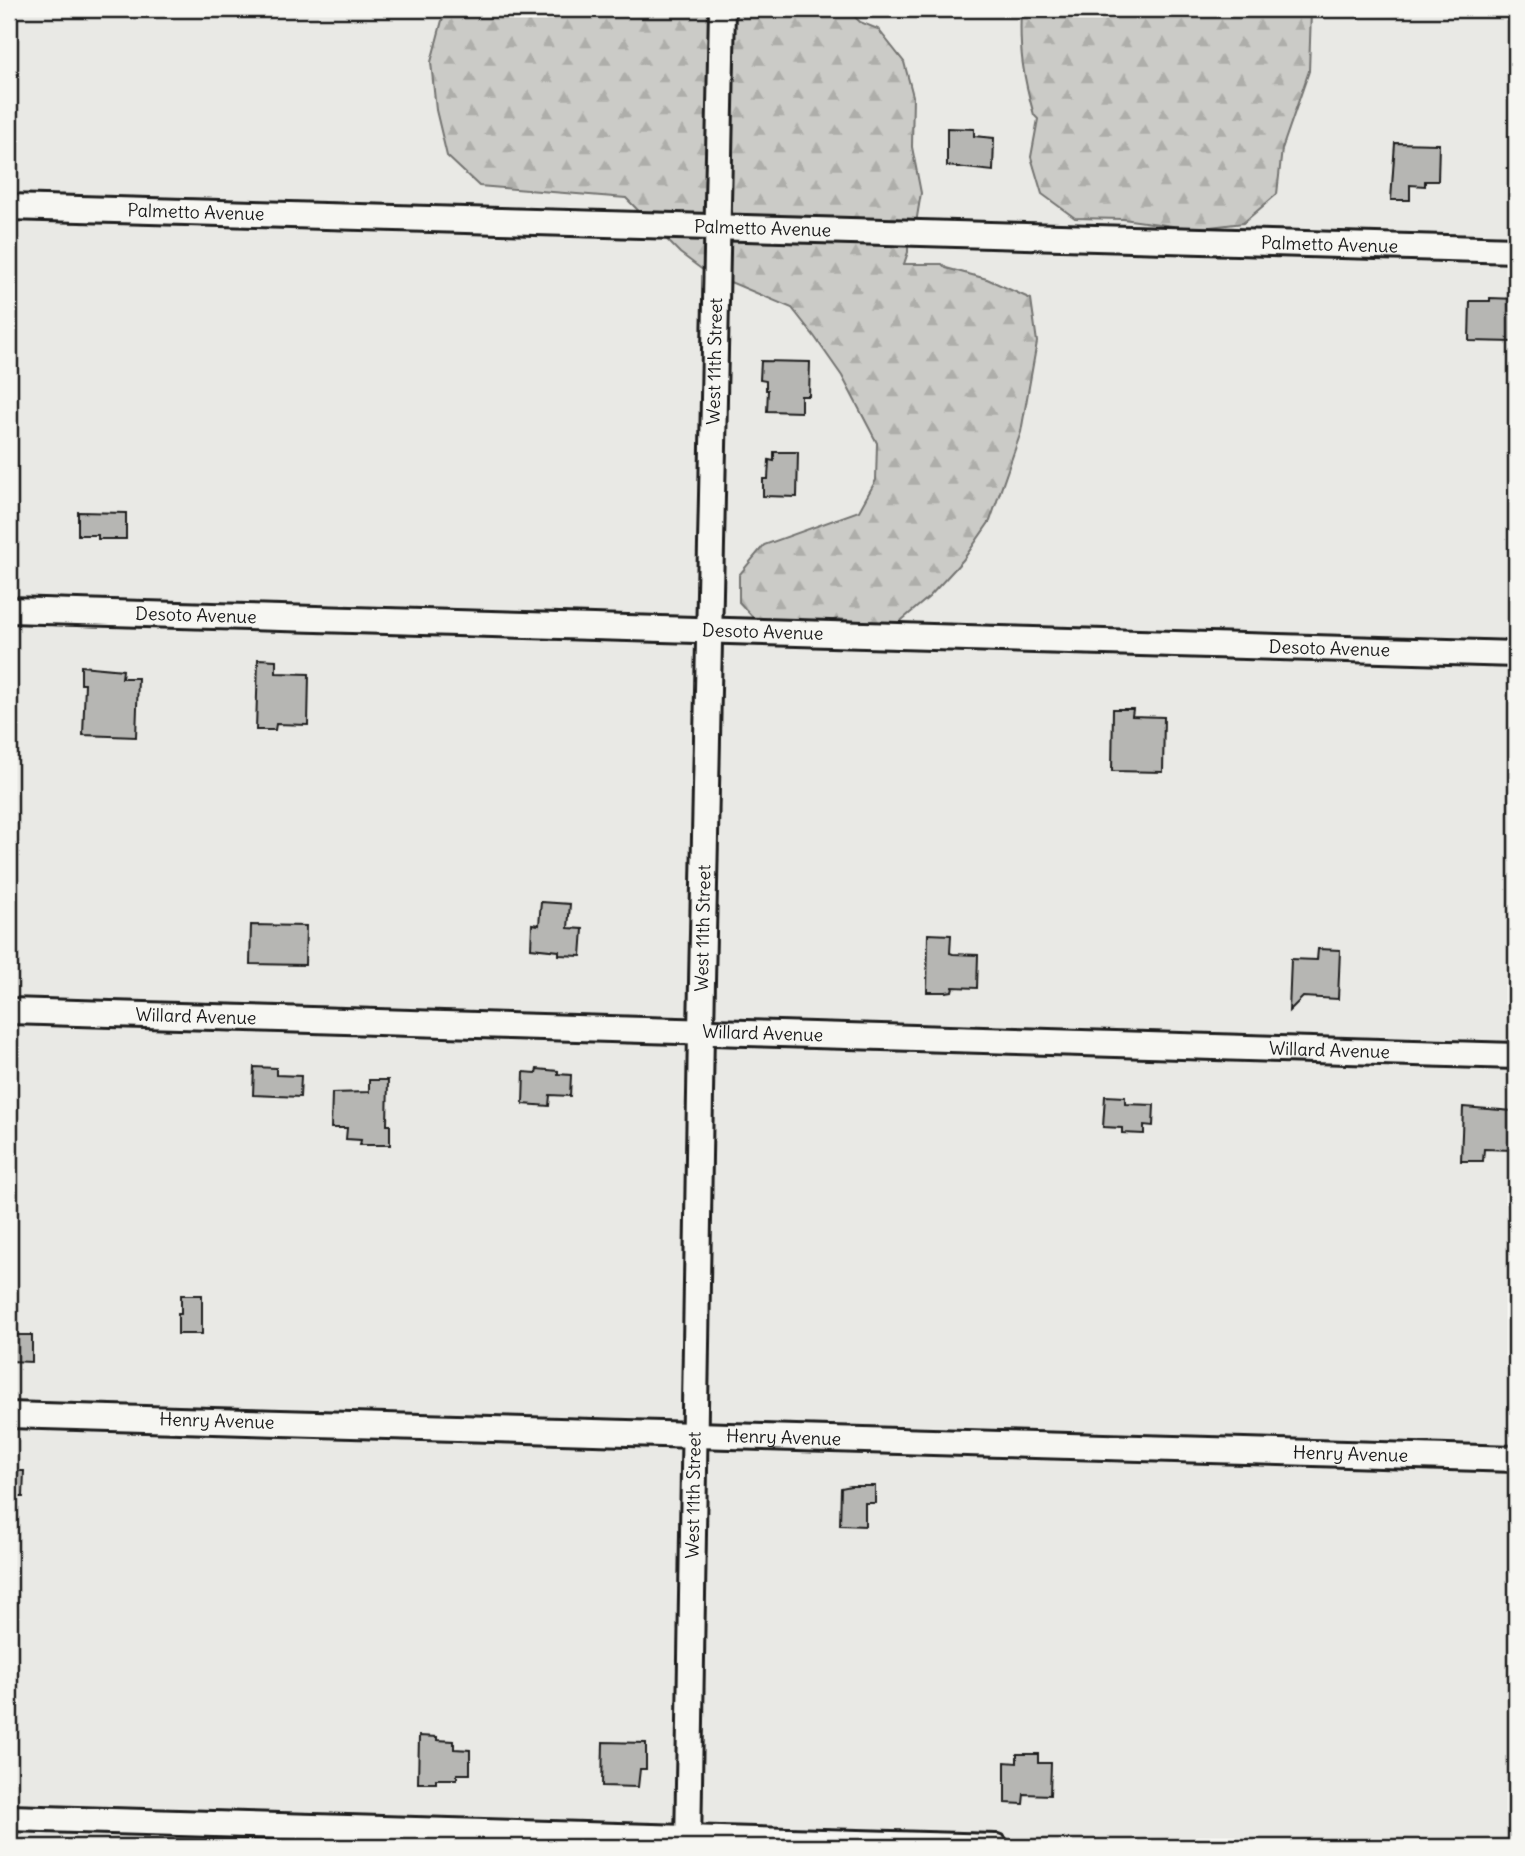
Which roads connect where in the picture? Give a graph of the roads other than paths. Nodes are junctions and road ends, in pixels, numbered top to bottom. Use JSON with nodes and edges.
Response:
{"nodes":[{"id":1,"x":722,"y":9,"type":"edge"},
{"id":2,"x":9,"y":207,"type":"edge"},
{"id":3,"x":718,"y":226,"type":"junction"},
{"id":4,"x":1516,"y":250,"type":"edge"},
{"id":5,"x":9,"y":610,"type":"edge"},
{"id":6,"x":710,"y":630,"type":"junction"},
{"id":7,"x":1516,"y":654,"type":"edge"},
{"id":8,"x":9,"y":1011,"type":"edge"},
{"id":9,"x":701,"y":1031,"type":"junction"},
{"id":10,"x":1516,"y":1056,"type":"edge"},
{"id":11,"x":9,"y":1415,"type":"edge"},
{"id":12,"x":694,"y":1435,"type":"junction"},
{"id":13,"x":1516,"y":1459,"type":"edge"},
{"id":14,"x":9,"y":1818,"type":"edge"},
{"id":15,"x":688,"y":1843,"type":"edge"},
{"id":16,"x":996,"y":1847,"type":"edge"}],
"edges":[{"from":1,"to":3,"type":"street","name":"West 11th Street"},
{"from":2,"to":3,"type":"street","name":"Palmetto Avenue"},
{"from":3,"to":4,"type":"street","name":"Palmetto Avenue"},
{"from":3,"to":6,"type":"street","name":"West 11th Street"},
{"from":5,"to":6,"type":"street","name":"Desoto Avenue"},
{"from":6,"to":7,"type":"street","name":"Desoto Avenue"},
{"from":6,"to":9,"type":"street","name":"West 11th Street"},
{"from":8,"to":9,"type":"street","name":"Willard Avenue"},
{"from":9,"to":10,"type":"street","name":"Willard Avenue"},
{"from":9,"to":12,"type":"street","name":"West 11th Street"},
{"from":11,"to":12,"type":"street","name":"Henry Avenue"},
{"from":12,"to":13,"type":"street","name":"Henry Avenue"},
{"from":12,"to":15,"type":"street","name":"West 11th Street"},
{"from":14,"to":15,"type":"street"},
{"from":15,"to":16,"type":"street"}]}
